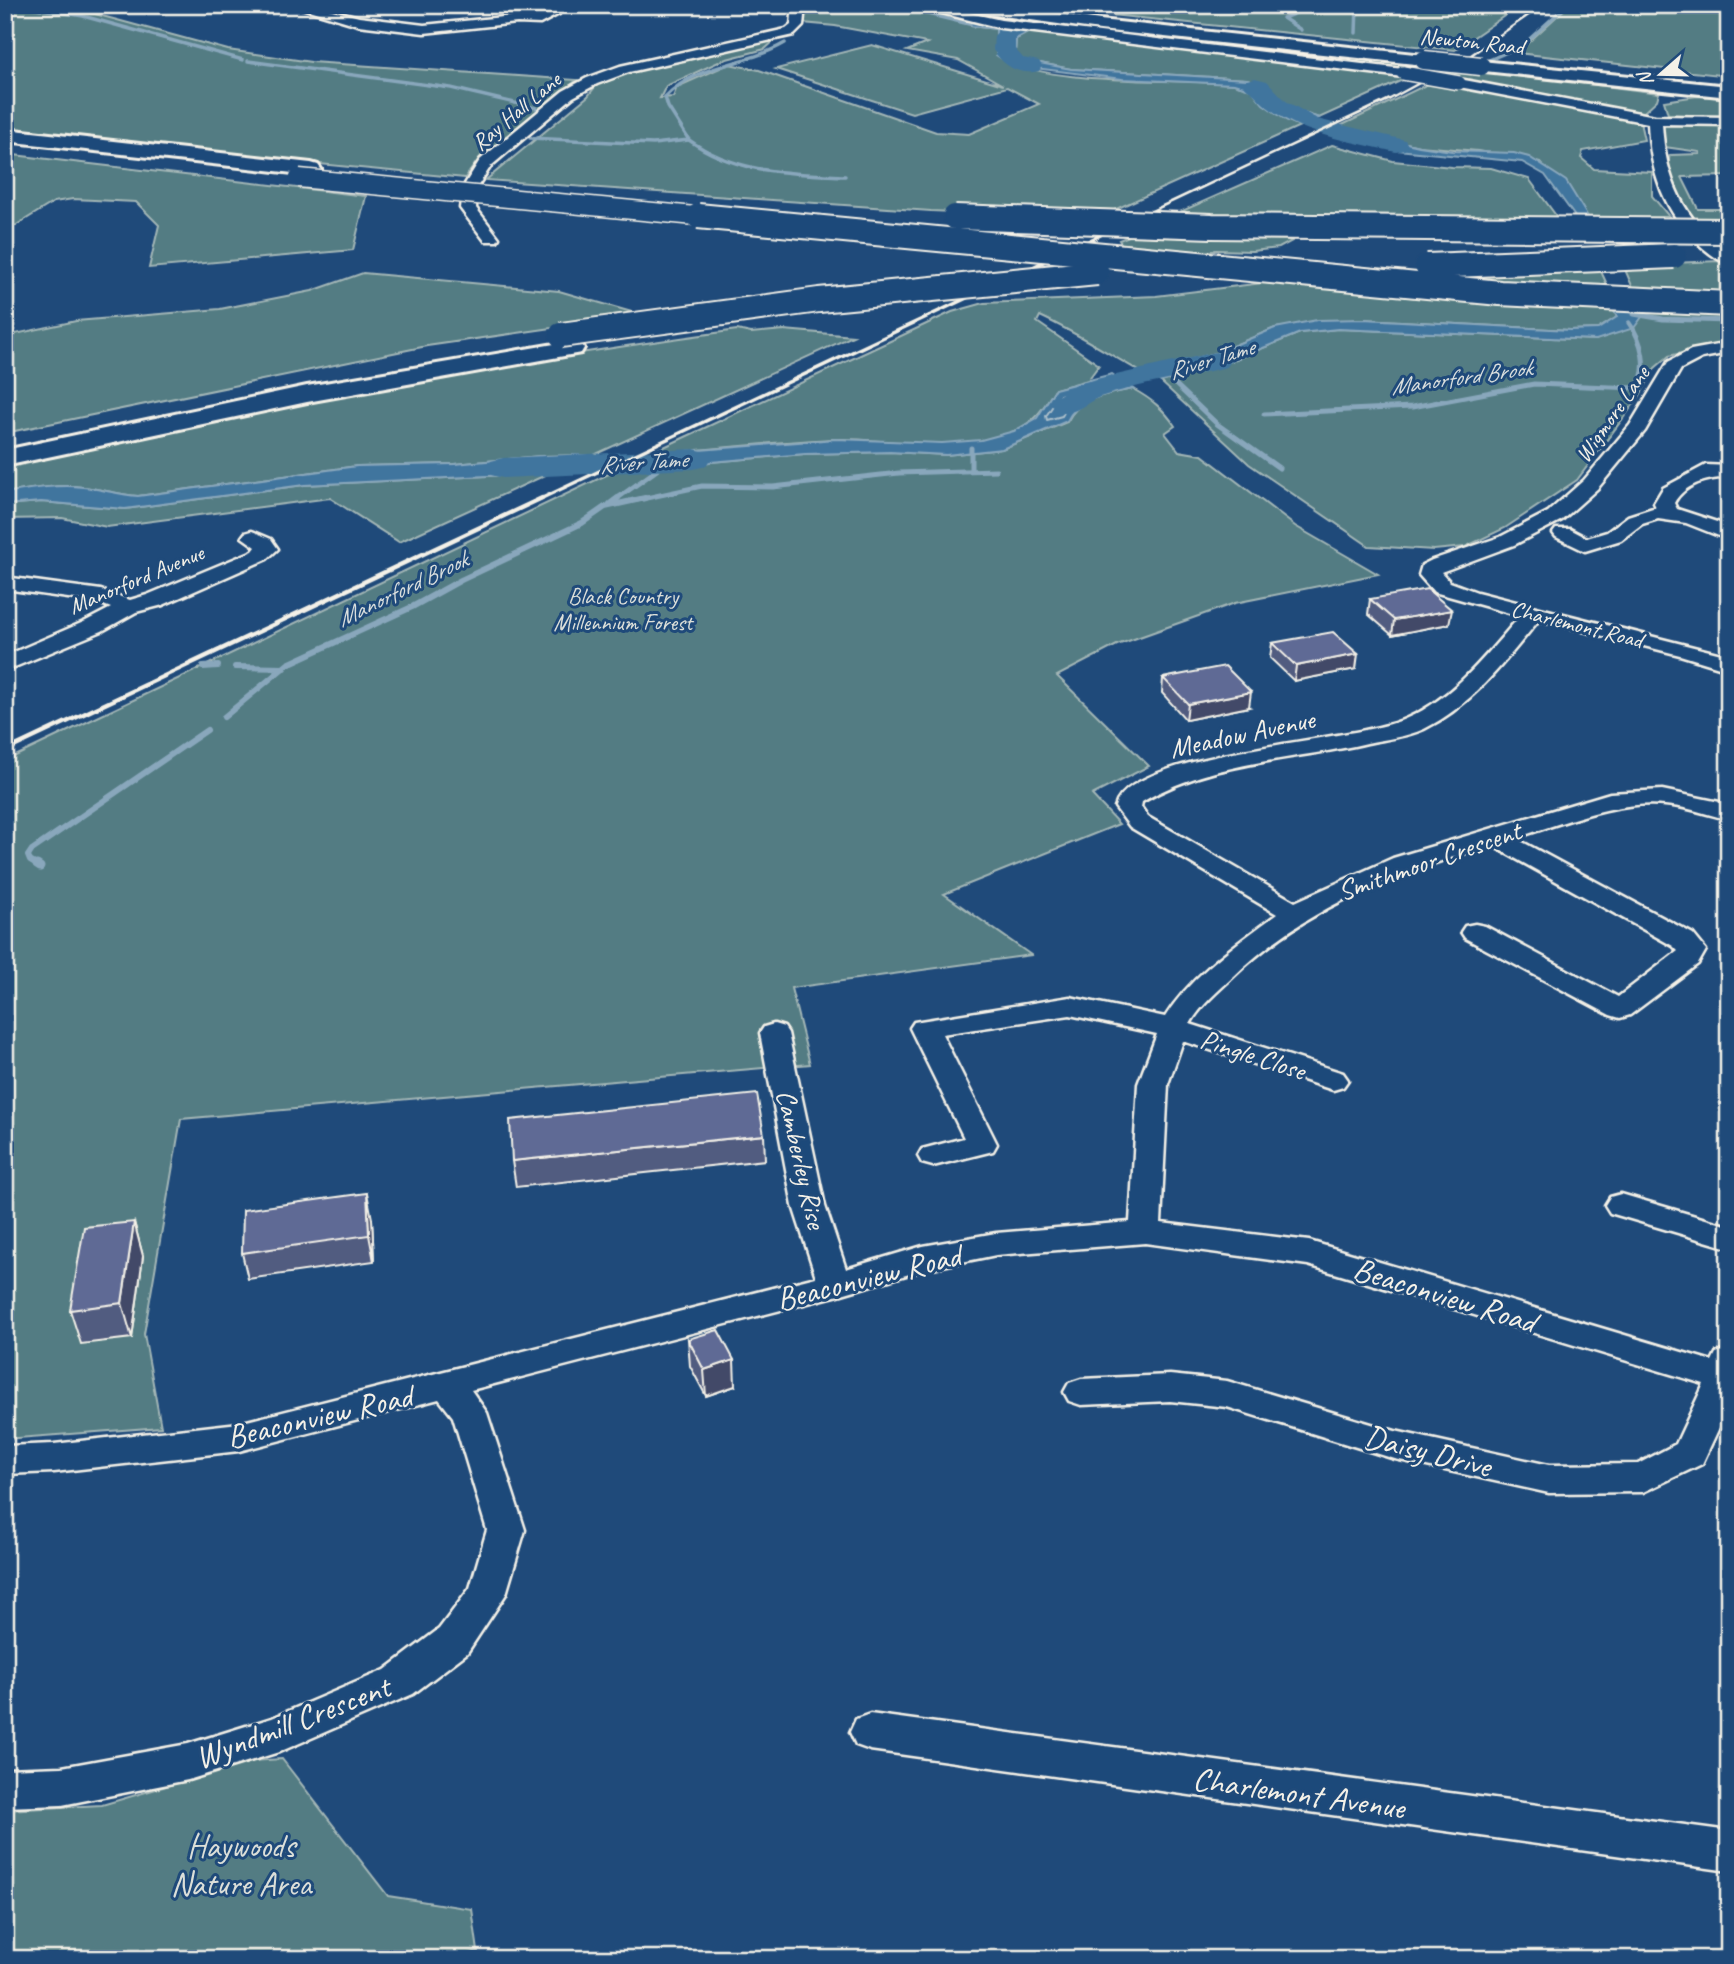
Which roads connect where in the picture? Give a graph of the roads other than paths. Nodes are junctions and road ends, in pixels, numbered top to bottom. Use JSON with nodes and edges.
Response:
{"nodes":[{"id":1,"x":298,"y":5,"type":"edge"},
{"id":2,"x":799,"y":5,"type":"edge"},
{"id":3,"x":916,"y":5,"type":"edge"},
{"id":4,"x":961,"y":5,"type":"edge"},
{"id":5,"x":1000,"y":12,"type":"edge"},
{"id":6,"x":517,"y":19,"type":"dead end"},
{"id":7,"x":1045,"y":20,"type":"junction"},
{"id":8,"x":1485,"y":64,"type":"junction"},
{"id":9,"x":1729,"y":86,"type":"edge"},
{"id":10,"x":1729,"y":92,"type":"edge"},
{"id":11,"x":1655,"y":120,"type":"junction"},
{"id":12,"x":1729,"y":121,"type":"edge"},
{"id":13,"x":5,"y":135,"type":"edge"},
{"id":14,"x":5,"y":145,"type":"edge"},
{"id":15,"x":305,"y":174,"type":"junction"},
{"id":16,"x":897,"y":214,"type":"dead end"},
{"id":17,"x":937,"y":216,"type":"dead end"},
{"id":18,"x":1729,"y":231,"type":"edge"},
{"id":19,"x":491,"y":238,"type":"dead end"},
{"id":20,"x":1729,"y":244,"type":"edge"},
{"id":21,"x":1405,"y":256,"type":"dead end"},
{"id":22,"x":1729,"y":256,"type":"edge"},
{"id":23,"x":1364,"y":257,"type":"dead end"},
{"id":24,"x":1156,"y":282,"type":"dead end"},
{"id":25,"x":1116,"y":285,"type":"dead end"},
{"id":26,"x":1729,"y":304,"type":"edge"},
{"id":27,"x":566,"y":342,"type":"junction"},
{"id":28,"x":1729,"y":348,"type":"edge"},
{"id":29,"x":5,"y":441,"type":"edge"},
{"id":30,"x":5,"y":458,"type":"edge"},
{"id":31,"x":1729,"y":471,"type":"edge"},
{"id":32,"x":1669,"y":513,"type":"junction"},
{"id":33,"x":1729,"y":534,"type":"edge"},
{"id":34,"x":252,"y":537,"type":"dead end"},
{"id":35,"x":1571,"y":543,"type":"dead end"},
{"id":36,"x":1430,"y":575,"type":"joint"},
{"id":37,"x":5,"y":583,"type":"edge"},
{"id":38,"x":128,"y":607,"type":"junction"},
{"id":39,"x":1533,"y":614,"type":"junction"},
{"id":40,"x":1729,"y":663,"type":"edge"},
{"id":41,"x":5,"y":664,"type":"edge"},
{"id":42,"x":1729,"y":813,"type":"edge"},
{"id":43,"x":1493,"y":836,"type":"junction"},
{"id":44,"x":1295,"y":913,"type":"junction"},
{"id":45,"x":1475,"y":932,"type":"dead end"},
{"id":46,"x":1173,"y":1028,"type":"junction"},
{"id":47,"x":774,"y":1033,"type":"dead end"},
{"id":48,"x":1333,"y":1080,"type":"dead end"},
{"id":49,"x":933,"y":1156,"type":"dead end"},
{"id":50,"x":1621,"y":1205,"type":"dead end"},
{"id":51,"x":1145,"y":1233,"type":"junction"},
{"id":52,"x":1729,"y":1237,"type":"edge"},
{"id":53,"x":835,"y":1284,"type":"junction"},
{"id":54,"x":1727,"y":1372,"type":"edge"},
{"id":55,"x":448,"y":1385,"type":"junction"},
{"id":56,"x":1081,"y":1392,"type":"dead end"},
{"id":57,"x":5,"y":1460,"type":"edge"},
{"id":58,"x":870,"y":1732,"type":"dead end"},
{"id":59,"x":5,"y":1788,"type":"edge"},
{"id":60,"x":1729,"y":1852,"type":"edge"}],
"edges":[{"from":1,"to":6,"type":"street"},
{"from":2,"to":19,"type":"street","name":"Ray Hall Lane"},
{"from":3,"to":5,"type":"street"},
{"from":4,"to":5,"type":"highway","name":"Newton Road"},
{"from":5,"to":7,"type":"highway","name":"Newton Road"},
{"from":7,"to":8,"type":"highway","name":"Newton Road","bridge":true},
{"from":7,"to":11,"type":"street","bridge":true},
{"from":8,"to":9,"type":"highway","name":"Newton Road"},
{"from":8,"to":10,"type":"highway","name":"Newton Road"},
{"from":11,"to":12,"type":"street"},
{"from":11,"to":22,"type":"street"},
{"from":13,"to":15,"type":"highway"},
{"from":14,"to":15,"type":"highway"},
{"from":15,"to":16,"type":"highway"},
{"from":15,"to":26,"type":"highway","bridge":true},
{"from":17,"to":18,"type":"highway","bridge":true},
{"from":20,"to":21,"type":"highway"},
{"from":22,"to":24,"type":"highway","bridge":true},
{"from":23,"to":27,"type":"highway","bridge":true},
{"from":25,"to":27,"type":"highway"},
{"from":27,"to":29,"type":"highway"},
{"from":27,"to":30,"type":"highway"},
{"from":28,"to":36,"type":"street","name":"Wigmore Lane"},
{"from":31,"to":32,"type":"street"},
{"from":32,"to":33,"type":"street"},
{"from":32,"to":35,"type":"street"},
{"from":34,"to":38,"type":"street","name":"Manorford Avenue"},
{"from":36,"to":39,"type":"street","name":"Charlemont Road"},
{"from":37,"to":38,"type":"street"},
{"from":38,"to":41,"type":"street","name":"Manorford Avenue"},
{"from":39,"to":40,"type":"street","name":"Charlemont Road"},
{"from":39,"to":44,"type":"street","name":"Meadow Avenue"},
{"from":42,"to":43,"type":"street","name":"Smithmoor Crescent"},
{"from":43,"to":44,"type":"street","name":"Smithmoor Crescent"},
{"from":43,"to":45,"type":"street"},
{"from":44,"to":46,"type":"street","name":"Smithmoor Crescent"},
{"from":46,"to":48,"type":"street","name":"Pingle Close"},
{"from":46,"to":49,"type":"street","name":"Pingle Close"},
{"from":46,"to":51,"type":"street","name":"Smithmoor Crescent"},
{"from":47,"to":53,"type":"street","name":"Camberley Rise"},
{"from":50,"to":52,"type":"street"},
{"from":51,"to":53,"type":"street","name":"Beaconview Road"},
{"from":51,"to":54,"type":"street","name":"Beaconview Road"},
{"from":53,"to":55,"type":"street","name":"Beaconview Road"},
{"from":54,"to":56,"type":"street","name":"Daisy Drive"},
{"from":55,"to":57,"type":"street","name":"Beaconview Road"},
{"from":55,"to":59,"type":"street","name":"Wyndmill Crescent"},
{"from":58,"to":60,"type":"street","name":"Charlemont Avenue"}]}
